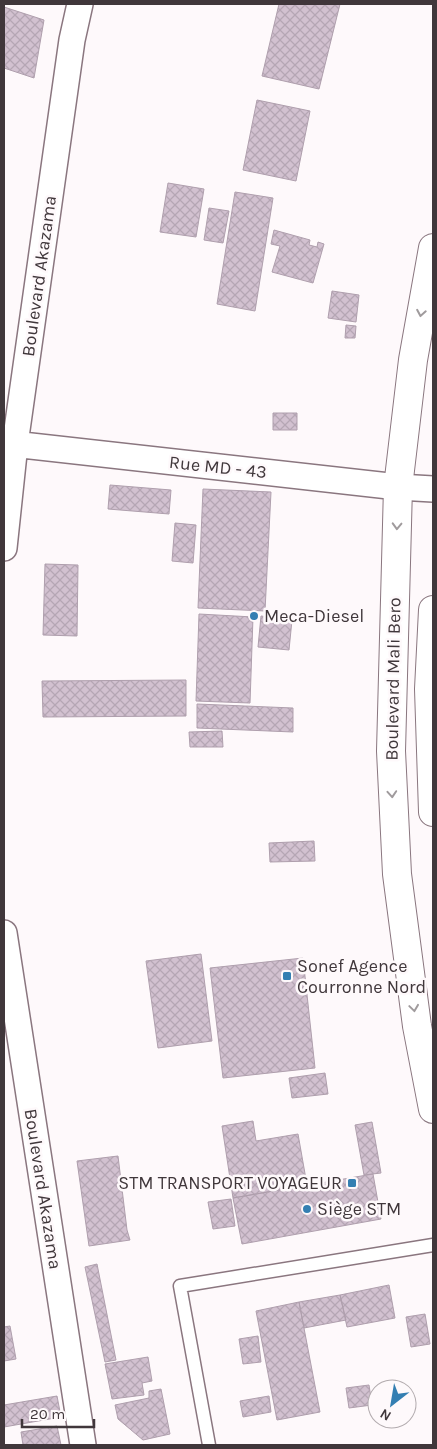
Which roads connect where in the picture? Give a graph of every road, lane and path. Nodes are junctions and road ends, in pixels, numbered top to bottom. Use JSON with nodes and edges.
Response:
{"nodes":[{"id":1,"x":80,"y":4,"type":"edge"},
{"id":2,"x":433,"y":248,"type":"edge"},
{"id":3,"x":9,"y":443,"type":"edge"},
{"id":4,"x":398,"y":486,"type":"junction"},
{"id":5,"x":433,"y":489,"type":"edge"},
{"id":6,"x":4,"y":548,"type":"edge"},
{"id":7,"x":433,"y":610,"type":"edge"},
{"id":8,"x":433,"y":812,"type":"edge"},
{"id":9,"x":4,"y":933,"type":"edge"},
{"id":10,"x":433,"y":1110,"type":"edge"},
{"id":11,"x":433,"y":1245,"type":"edge"},
{"id":12,"x":83,"y":1445,"type":"edge"},
{"id":13,"x":209,"y":1445,"type":"edge"}],
"edges":[{"from":1,"to":3,"type":"street","name":"Boulevard Akazama"},
{"from":2,"to":4,"type":"main road","name":"Boulevard Mali Bero","one_way":true},
{"from":3,"to":4,"type":"street","name":"Rue MD - 43"},
{"from":3,"to":6,"type":"street","name":"Boulevard Akazama"},
{"from":4,"to":5,"type":"street","name":"Rue MD - 43"},
{"from":4,"to":10,"type":"main road","name":"Boulevard Mali Bero","one_way":true},
{"from":7,"to":8,"type":"main road","name":"Boulevard Mali Bero"},
{"from":9,"to":12,"type":"street","name":"Boulevard Akazama"},
{"from":11,"to":13,"type":"lane"}]}
